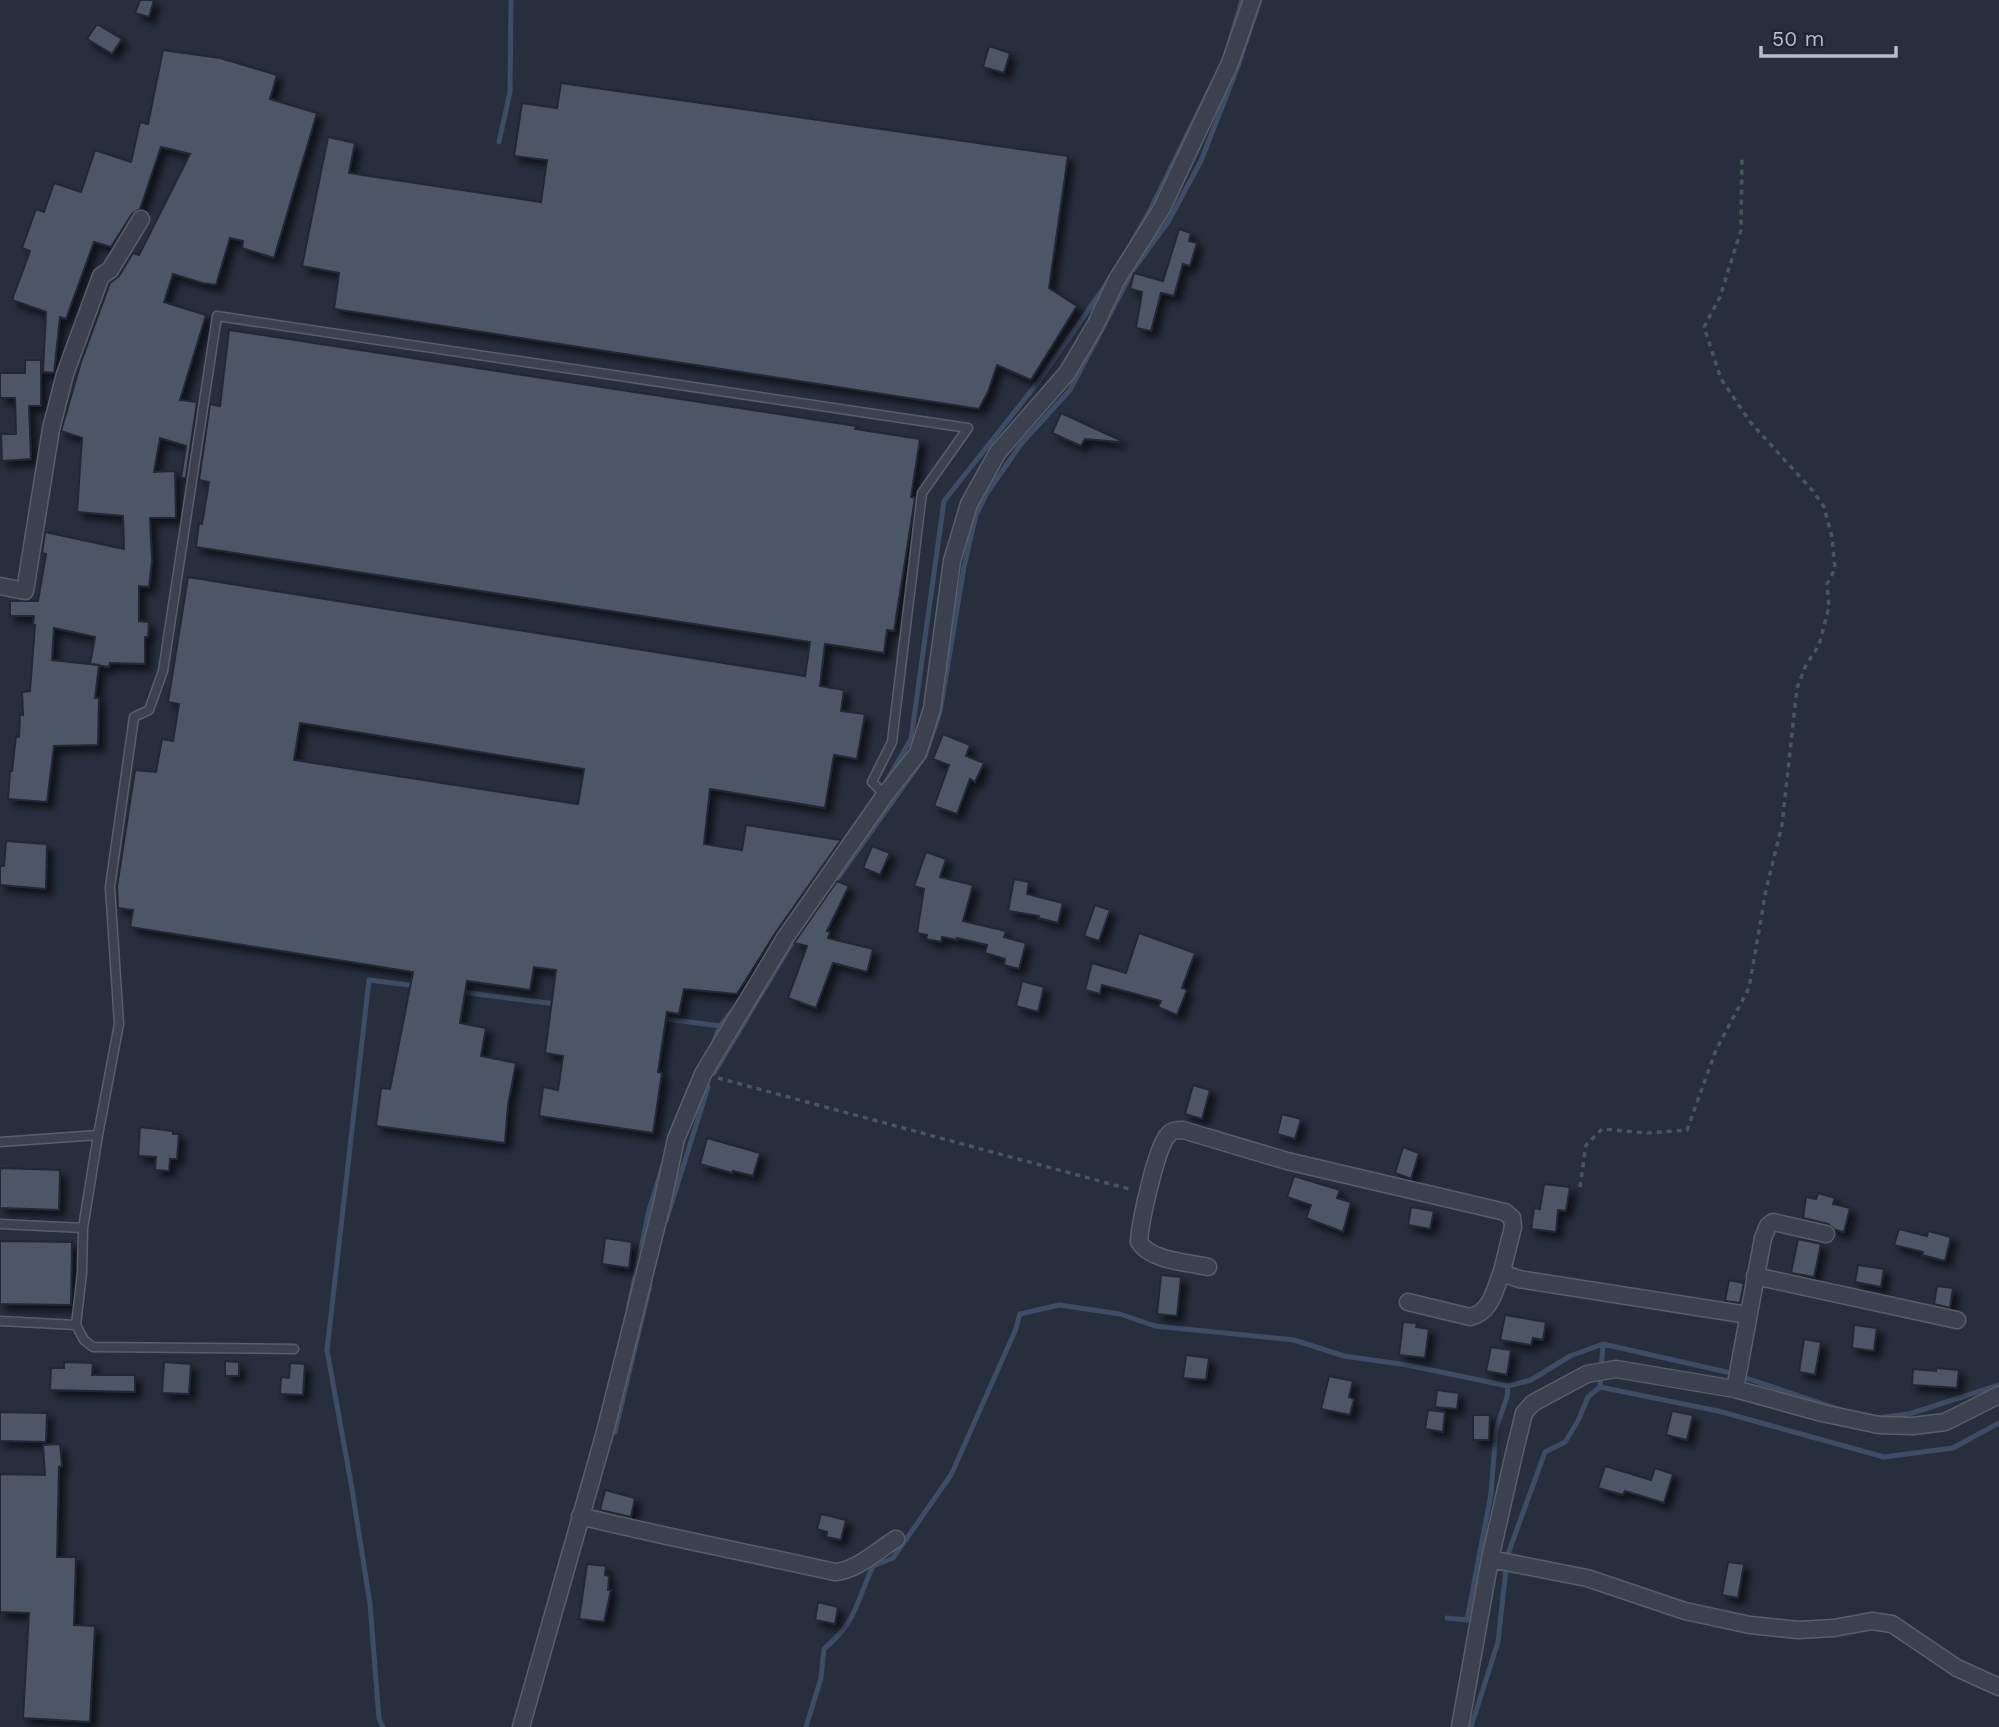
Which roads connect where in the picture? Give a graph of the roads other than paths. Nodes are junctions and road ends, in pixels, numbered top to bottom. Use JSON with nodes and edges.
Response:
{"nodes":[{"id":1,"x":1252,"y":0,"type":"edge"},
{"id":2,"x":141,"y":219,"type":"dead end"},
{"id":3,"x":0,"y":586,"type":"edge"},
{"id":4,"x":885,"y":795,"type":"junction"},
{"id":5,"x":98,"y":1135,"type":"junction"},
{"id":6,"x":0,"y":1142,"type":"edge"},
{"id":7,"x":0,"y":1224,"type":"edge"},
{"id":8,"x":83,"y":1227,"type":"junction"},
{"id":9,"x":1826,"y":1234,"type":"dead end"},
{"id":10,"x":1208,"y":1267,"type":"dead end"},
{"id":11,"x":1502,"y":1270,"type":"junction"},
{"id":12,"x":1755,"y":1276,"type":"junction"},
{"id":13,"x":1408,"y":1302,"type":"dead end"},
{"id":14,"x":1748,"y":1315,"type":"junction"},
{"id":15,"x":1957,"y":1320,"type":"dead end"},
{"id":16,"x":0,"y":1321,"type":"edge"},
{"id":17,"x":76,"y":1325,"type":"junction"},
{"id":18,"x":294,"y":1349,"type":"dead end"},
{"id":19,"x":1735,"y":1389,"type":"junction"},
{"id":20,"x":1999,"y":1395,"type":"edge"},
{"id":21,"x":580,"y":1516,"type":"junction"},
{"id":22,"x":896,"y":1539,"type":"dead end"},
{"id":23,"x":1490,"y":1559,"type":"junction"},
{"id":24,"x":1999,"y":1687,"type":"edge"},
{"id":25,"x":521,"y":1727,"type":"edge"},
{"id":26,"x":1460,"y":1727,"type":"edge"}],
"edges":[{"from":1,"to":4,"type":"street"},
{"from":2,"to":3,"type":"street"},
{"from":4,"to":5,"type":"lane"},
{"from":4,"to":21,"type":"street"},
{"from":5,"to":6,"type":"lane"},
{"from":5,"to":8,"type":"lane"},
{"from":7,"to":8,"type":"lane"},
{"from":8,"to":17,"type":"lane"},
{"from":9,"to":12,"type":"street"},
{"from":10,"to":11,"type":"street"},
{"from":11,"to":13,"type":"street"},
{"from":11,"to":14,"type":"street"},
{"from":12,"to":14,"type":"street"},
{"from":12,"to":15,"type":"street"},
{"from":14,"to":19,"type":"street"},
{"from":16,"to":17,"type":"lane"},
{"from":17,"to":18,"type":"lane"},
{"from":19,"to":20,"type":"street"},
{"from":19,"to":23,"type":"street"},
{"from":21,"to":22,"type":"street"},
{"from":21,"to":25,"type":"street"},
{"from":23,"to":24,"type":"street"},
{"from":23,"to":26,"type":"street"}]}
